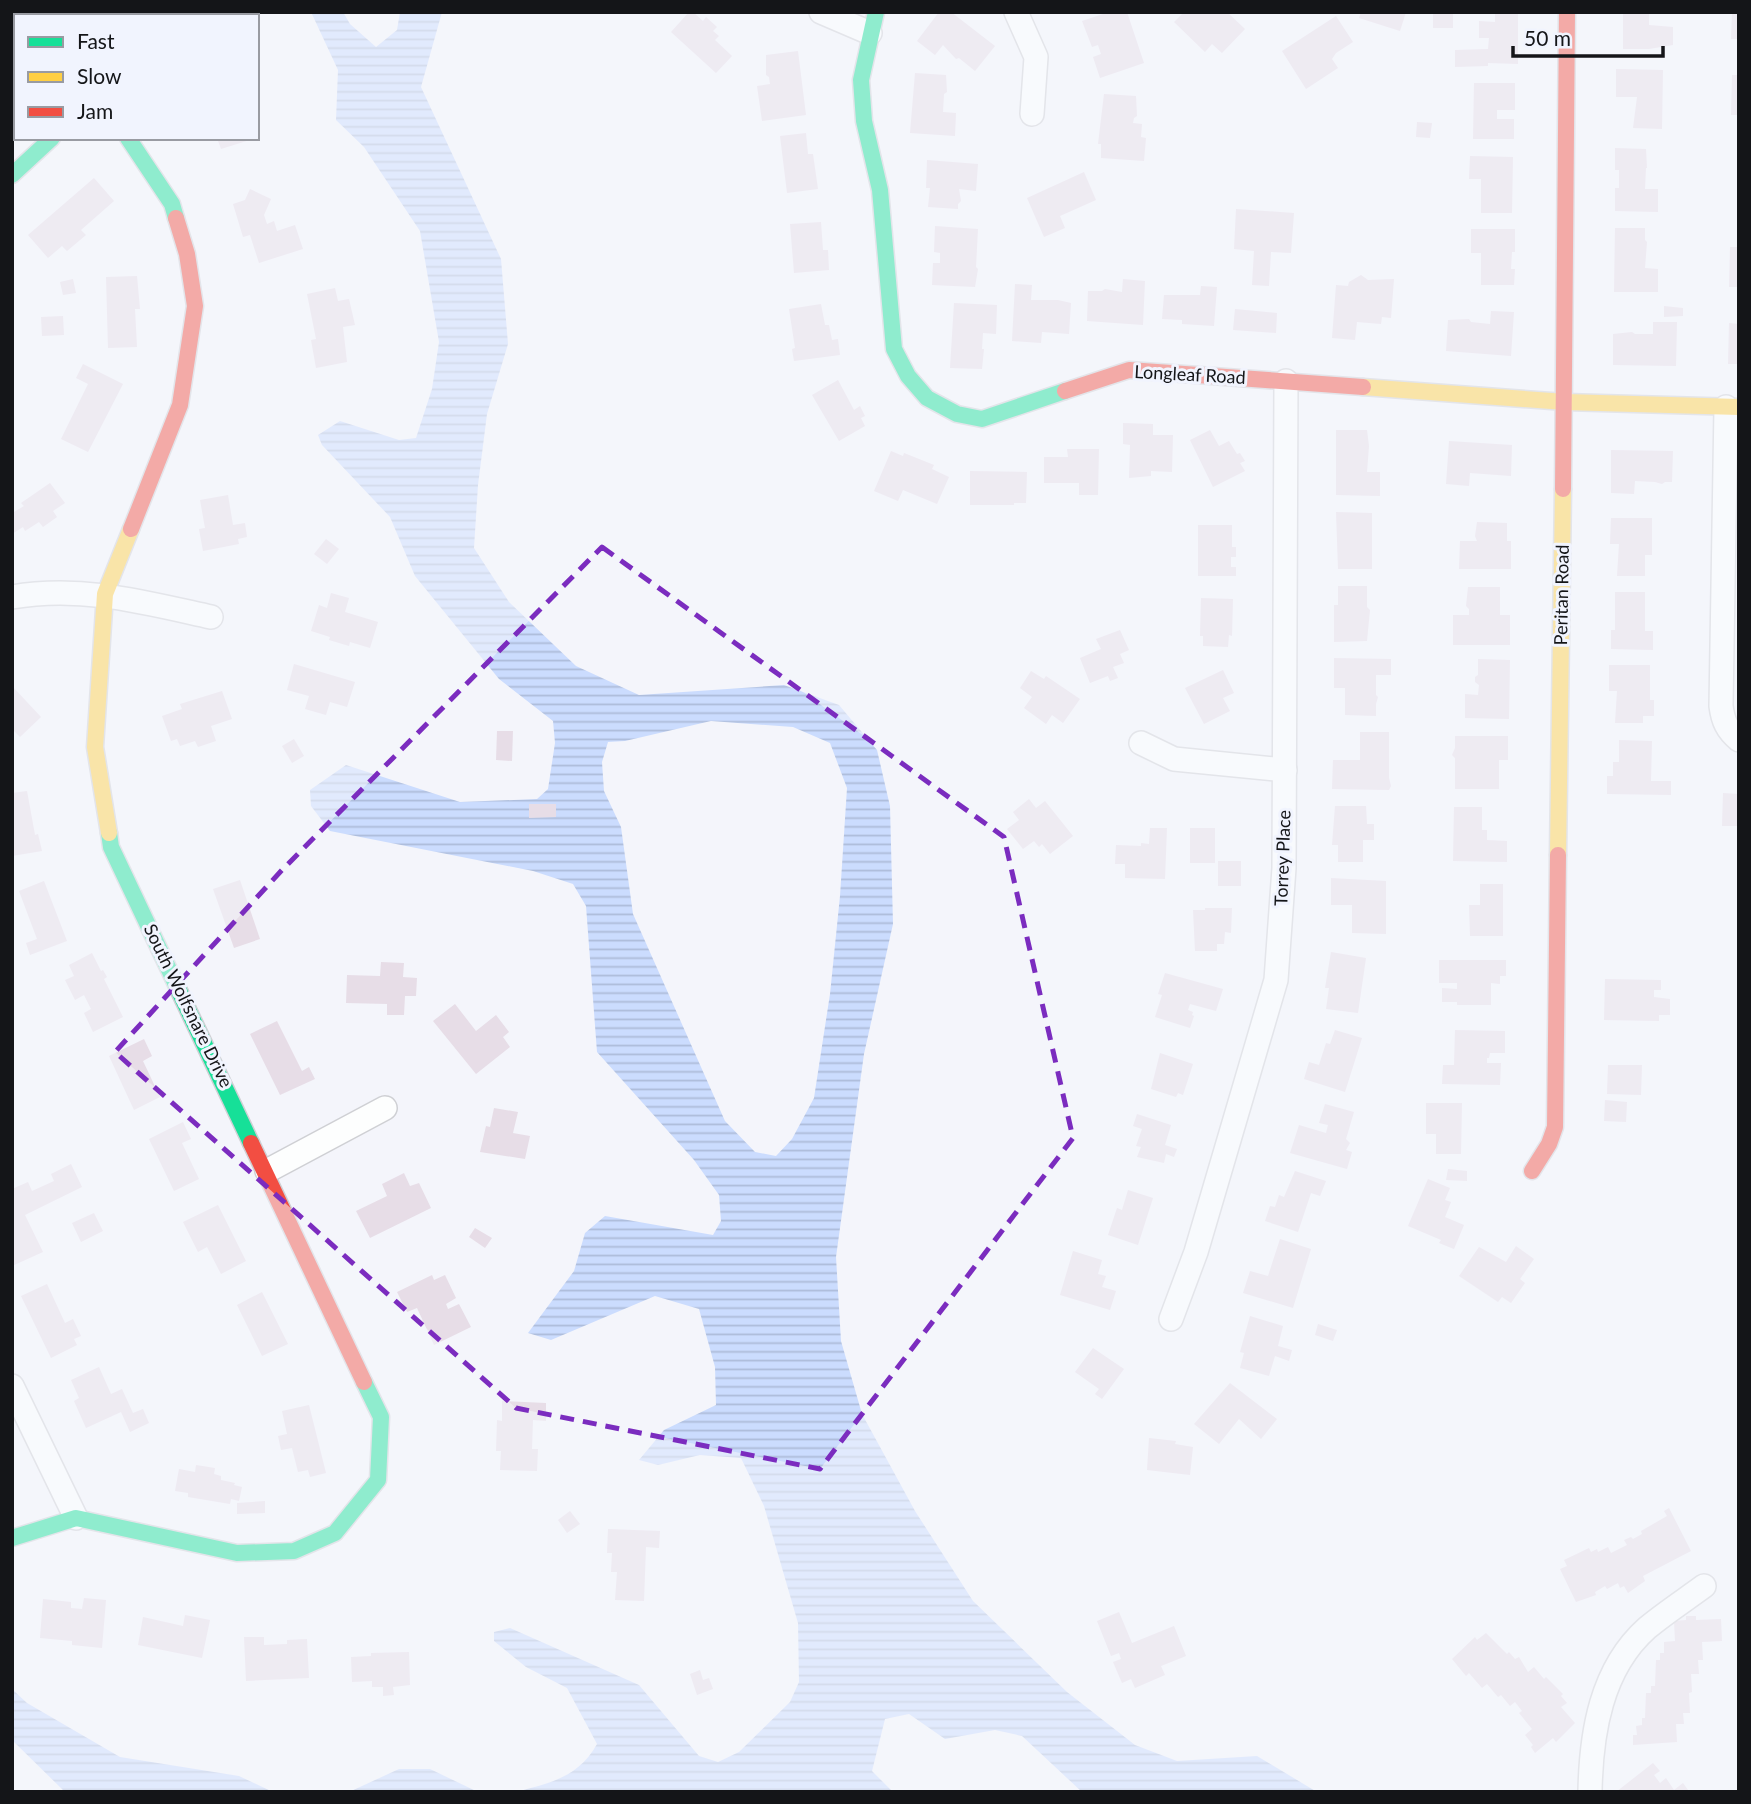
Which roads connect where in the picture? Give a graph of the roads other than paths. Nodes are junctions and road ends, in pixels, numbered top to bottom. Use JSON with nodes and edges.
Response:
{"nodes":[{"id":1,"x":821,"y":12,"type":"edge"},
{"id":2,"x":1016,"y":12,"type":"edge"},
{"id":3,"x":1567,"y":12,"type":"edge"},
{"id":4,"x":873,"y":23,"type":"edge"},
{"id":5,"x":1032,"y":114,"type":"dead end"},
{"id":6,"x":50,"y":140,"type":"edge"},
{"id":7,"x":129,"y":140,"type":"edge"},
{"id":8,"x":12,"y":174,"type":"edge"},
{"id":9,"x":1286,"y":381,"type":"junction"},
{"id":10,"x":1565,"y":402,"type":"junction"},
{"id":11,"x":1733,"y":407,"type":"edge"},
{"id":12,"x":105,"y":594,"type":"junction"},
{"id":13,"x":12,"y":597,"type":"edge"},
{"id":14,"x":211,"y":617,"type":"dead end"},
{"id":15,"x":1739,"y":740,"type":"edge"},
{"id":16,"x":1141,"y":743,"type":"dead end"},
{"id":17,"x":1285,"y":770,"type":"junction"},
{"id":18,"x":385,"y":1108,"type":"dead end"},
{"id":19,"x":267,"y":1171,"type":"junction"},
{"id":20,"x":1532,"y":1171,"type":"dead end"},
{"id":21,"x":1171,"y":1319,"type":"dead end"},
{"id":22,"x":12,"y":1386,"type":"edge"},
{"id":23,"x":76,"y":1518,"type":"junction"},
{"id":24,"x":12,"y":1538,"type":"edge"},
{"id":25,"x":1704,"y":1586,"type":"dead end"},
{"id":26,"x":1590,"y":1792,"type":"edge"}],
"edges":[{"from":1,"to":4,"type":"street"},
{"from":2,"to":5,"type":"street"},
{"from":3,"to":10,"type":"street","name":"Peritan Road"},
{"from":4,"to":9,"type":"street","name":"Longleaf Road"},
{"from":6,"to":8,"type":"street"},
{"from":7,"to":12,"type":"street","name":"South Wolfsnare Drive"},
{"from":9,"to":10,"type":"street","name":"Longleaf Road"},
{"from":9,"to":17,"type":"street","name":"Torrey Place"},
{"from":10,"to":11,"type":"street","name":"Longleaf Road"},
{"from":10,"to":20,"type":"street","name":"Peritan Road"},
{"from":11,"to":15,"type":"street"},
{"from":12,"to":13,"type":"street"},
{"from":12,"to":14,"type":"street"},
{"from":12,"to":19,"type":"street","name":"South Wolfsnare Drive"},
{"from":16,"to":17,"type":"street"},
{"from":17,"to":21,"type":"street","name":"Torrey Place"},
{"from":18,"to":19,"type":"street"},
{"from":19,"to":23,"type":"street","name":"South Wolfsnare Drive"},
{"from":22,"to":23,"type":"street"},
{"from":23,"to":24,"type":"street","name":"South Wolfsnare Drive"},
{"from":25,"to":26,"type":"street"}]}
